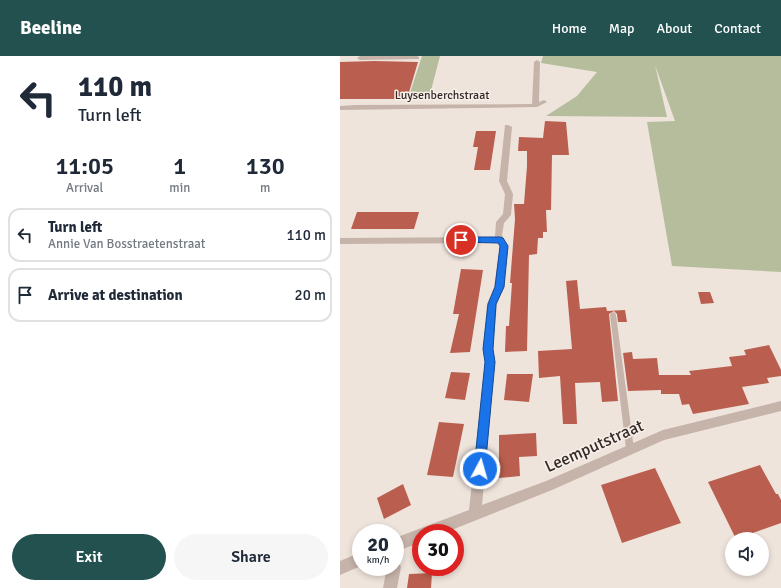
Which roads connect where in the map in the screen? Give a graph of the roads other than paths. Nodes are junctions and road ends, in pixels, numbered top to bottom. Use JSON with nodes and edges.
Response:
{"nodes":[{"id":1,"x":379,"y":57,"type":"edge"},
{"id":2,"x":360,"y":58,"type":"dead end"},
{"id":3,"x":417,"y":58,"type":"dead end"},
{"id":4,"x":537,"y":62,"type":"dead end"},
{"id":5,"x":544,"y":102,"type":"dead end"},
{"id":6,"x":535,"y":106,"type":"junction"},
{"id":7,"x":340,"y":108,"type":"edge"},
{"id":8,"x":508,"y":128,"type":"dead end"},
{"id":9,"x":500,"y":240,"type":"junction"},
{"id":10,"x":340,"y":241,"type":"edge"},
{"id":11,"x":613,"y":315,"type":"dead end"},
{"id":12,"x":781,"y":406,"type":"edge"},
{"id":13,"x":630,"y":449,"type":"junction"},
{"id":14,"x":475,"y":514,"type":"junction"},
{"id":15,"x":450,"y":524,"type":"edge"},
{"id":16,"x":352,"y":563,"type":"edge"},
{"id":17,"x":340,"y":568,"type":"edge"},
{"id":18,"x":392,"y":576,"type":"edge"},
{"id":19,"x":390,"y":588,"type":"edge"}],
"edges":[{"from":1,"to":2,"type":"street"},
{"from":1,"to":3,"type":"street"},
{"from":4,"to":6,"type":"street"},
{"from":5,"to":6,"type":"street","name":"Luysenberchstraat"},
{"from":6,"to":7,"type":"street","name":"Luysenberchstraat"},
{"from":8,"to":9,"type":"street"},
{"from":9,"to":10,"type":"street"},
{"from":9,"to":14,"type":"street"},
{"from":11,"to":13,"type":"lane"},
{"from":12,"to":13,"type":"street","name":"Leemputstraat"},
{"from":13,"to":14,"type":"street","name":"Leemputstraat"},
{"from":14,"to":15,"type":"street","name":"Leemputstraat"},
{"from":16,"to":17,"type":"street"},
{"from":18,"to":19,"type":"street"}]}
